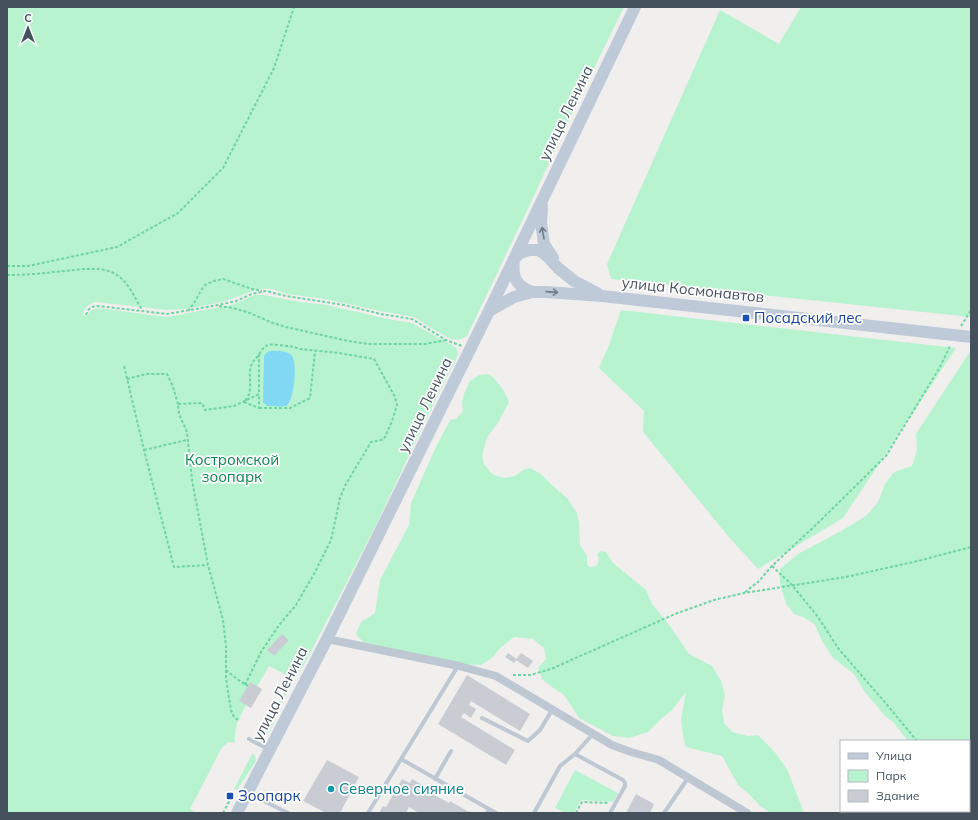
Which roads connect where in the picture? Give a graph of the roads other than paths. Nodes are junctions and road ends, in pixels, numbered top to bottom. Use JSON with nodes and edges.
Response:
{"nodes":[{"id":1,"x":634,"y":7,"type":"edge"},
{"id":2,"x":544,"y":196,"type":"junction"},
{"id":3,"x":514,"y":259,"type":"junction"},
{"id":4,"x":558,"y":268,"type":"junction"},
{"id":5,"x":532,"y":292,"type":"junction"},
{"id":6,"x":602,"y":296,"type":"junction"},
{"id":7,"x":489,"y":311,"type":"junction"},
{"id":8,"x":971,"y":337,"type":"edge"},
{"id":9,"x":327,"y":639,"type":"junction"},
{"id":10,"x":459,"y":666,"type":"junction"},
{"id":11,"x":552,"y":710,"type":"junction"},
{"id":12,"x":482,"y":718,"type":"dead end"},
{"id":13,"x":593,"y":734,"type":"junction"},
{"id":14,"x":249,"y":739,"type":"dead end"},
{"id":15,"x":270,"y":750,"type":"junction"},
{"id":16,"x":451,"y":751,"type":"dead end"},
{"id":17,"x":575,"y":754,"type":"junction"},
{"id":18,"x":401,"y":759,"type":"junction"},
{"id":19,"x":435,"y":778,"type":"junction"},
{"id":20,"x":688,"y":778,"type":"junction"},
{"id":21,"x":248,"y":791,"type":"junction"},
{"id":22,"x":488,"y":811,"type":"edge"},
{"id":23,"x":237,"y":813,"type":"edge"},
{"id":24,"x":288,"y":813,"type":"edge"},
{"id":25,"x":368,"y":813,"type":"edge"},
{"id":26,"x":496,"y":813,"type":"edge"},
{"id":27,"x":534,"y":813,"type":"edge"},
{"id":28,"x":610,"y":813,"type":"edge"},
{"id":29,"x":664,"y":813,"type":"edge"},
{"id":30,"x":746,"y":813,"type":"edge"}],
"edges":[{"from":1,"to":2,"type":"main road","name":"улица Ленина"},
{"from":2,"to":3,"type":"main road","name":"улица Ленина"},
{"from":4,"to":2,"type":"main road","one_way":true},
{"from":3,"to":4,"type":"main road"},
{"from":3,"to":5,"type":"main road"},
{"from":3,"to":7,"type":"main road","name":"улица Ленина"},
{"from":4,"to":6,"type":"main road"},
{"from":5,"to":6,"type":"main road","name":"улица Космонавтов","one_way":true},
{"from":5,"to":7,"type":"main road","name":"улица Космонавтов"},
{"from":6,"to":8,"type":"main road","name":"улица Космонавтов"},
{"from":7,"to":9,"type":"main road","name":"улица Ленина"},
{"from":9,"to":10,"type":"street"},
{"from":9,"to":15,"type":"main road","name":"улица Ленина"},
{"from":10,"to":11,"type":"street"},
{"from":10,"to":18,"type":"lane"},
{"from":11,"to":12,"type":"lane"},
{"from":11,"to":13,"type":"street"},
{"from":13,"to":17,"type":"lane"},
{"from":13,"to":20,"type":"street"},
{"from":14,"to":15,"type":"lane"},
{"from":15,"to":21,"type":"main road","name":"улица Ленина"},
{"from":16,"to":19,"type":"lane"},
{"from":17,"to":27,"type":"lane"},
{"from":17,"to":28,"type":"lane"},
{"from":18,"to":19,"type":"lane"},
{"from":18,"to":25,"type":"lane"},
{"from":19,"to":22,"type":"lane"},
{"from":20,"to":29,"type":"lane"},
{"from":20,"to":30,"type":"street"},
{"from":21,"to":23,"type":"main road","name":"улица Ленина"},
{"from":21,"to":24,"type":"lane"},
{"from":22,"to":26,"type":"lane"}]}
